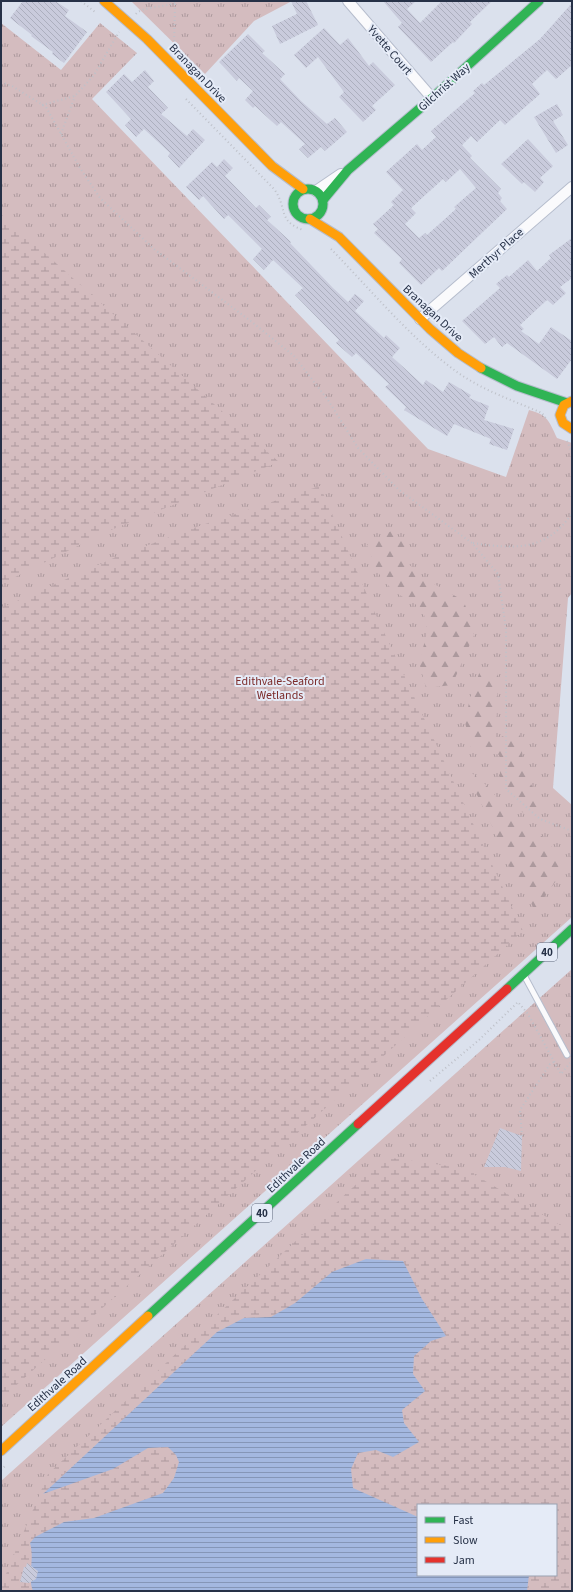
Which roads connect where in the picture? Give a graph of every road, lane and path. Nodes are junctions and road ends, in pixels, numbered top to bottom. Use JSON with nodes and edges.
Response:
{"nodes":[{"id":1,"x":104,"y":1,"type":"edge"},
{"id":2,"x":178,"y":1,"type":"edge"},
{"id":3,"x":348,"y":1,"type":"edge"},
{"id":4,"x":539,"y":1,"type":"edge"},
{"id":5,"x":175,"y":3,"type":"junction"},
{"id":6,"x":136,"y":15,"type":"dead end"},
{"id":7,"x":122,"y":28,"type":"dead end"},
{"id":8,"x":174,"y":45,"type":"dead end"},
{"id":9,"x":1,"y":82,"type":"edge"},
{"id":10,"x":75,"y":96,"type":"junction"},
{"id":11,"x":432,"y":98,"type":"junction"},
{"id":12,"x":42,"y":105,"type":"junction"},
{"id":13,"x":60,"y":134,"type":"junction"},
{"id":14,"x":272,"y":166,"type":"junction"},
{"id":15,"x":348,"y":170,"type":"junction"},
{"id":16,"x":572,"y":187,"type":"edge"},
{"id":17,"x":303,"y":190,"type":"junction"},
{"id":18,"x":316,"y":191,"type":"junction"},
{"id":19,"x":289,"y":192,"type":"junction"},
{"id":20,"x":323,"y":205,"type":"junction"},
{"id":21,"x":310,"y":219,"type":"junction"},
{"id":22,"x":338,"y":236,"type":"junction"},
{"id":23,"x":420,"y":320,"type":"junction"},
{"id":24,"x":526,"y":391,"type":"junction"},
{"id":25,"x":570,"y":402,"type":"edge"},
{"id":26,"x":561,"y":411,"type":"junction"},
{"id":27,"x":572,"y":429,"type":"edge"},
{"id":28,"x":572,"y":513,"type":"edge"},
{"id":29,"x":472,"y":543,"type":"junction"},
{"id":30,"x":572,"y":831,"type":"edge"},
{"id":31,"x":572,"y":929,"type":"edge"},
{"id":32,"x":522,"y":975,"type":"junction"},
{"id":33,"x":567,"y":1055,"type":"dead end"},
{"id":34,"x":572,"y":1061,"type":"edge"},
{"id":35,"x":554,"y":1062,"type":"junction"},
{"id":36,"x":424,"y":1086,"type":"dead end"},
{"id":37,"x":522,"y":1136,"type":"dead end"},
{"id":38,"x":1,"y":1451,"type":"edge"}],
"edges":[{"from":1,"to":14,"type":"main road","name":"Branagan Drive"},
{"from":2,"to":5,"type":"path"},
{"from":3,"to":11,"type":"street","name":"Yvette Court"},
{"from":4,"to":11,"type":"main road","name":"Gilchrist Way"},
{"from":5,"to":6,"type":"path"},
{"from":5,"to":8,"type":"path"},
{"from":7,"to":10,"type":"path"},
{"from":9,"to":12,"type":"path"},
{"from":10,"to":12,"type":"path"},
{"from":10,"to":13,"type":"path"},
{"from":11,"to":15,"type":"main road","name":"Gilchrist Way"},
{"from":12,"to":13,"type":"path"},
{"from":13,"to":29,"type":"path"},
{"from":14,"to":17,"type":"main road","name":"Branagan Drive"},
{"from":14,"to":19,"type":"main road","name":"Branagan Drive"},
{"from":15,"to":18,"type":"street","name":"Gilchrist Way"},
{"from":15,"to":20,"type":"main road","name":"Gilchrist Way"},
{"from":16,"to":23,"type":"street","name":"Merthyr Place"},
{"from":17,"to":18,"type":"main road"},
{"from":17,"to":19,"type":"main road"},
{"from":18,"to":20,"type":"main road"},
{"from":19,"to":21,"type":"main road"},
{"from":20,"to":21,"type":"main road"},
{"from":20,"to":22,"type":"main road","name":"Branagan Drive"},
{"from":21,"to":22,"type":"main road","name":"Branagan Drive"},
{"from":22,"to":23,"type":"main road","name":"Branagan Drive"},
{"from":23,"to":24,"type":"main road","name":"Branagan Drive"},
{"from":24,"to":25,"type":"main road","name":"Branagan Drive"},
{"from":24,"to":26,"type":"main road","name":"Branagan Drive"},
{"from":25,"to":26,"type":"main road"},
{"from":26,"to":27,"type":"main road"},
{"from":28,"to":29,"type":"path"},
{"from":29,"to":30,"type":"path"},
{"from":31,"to":32,"type":"main road","name":"Edithvale Road","number":"40"},
{"from":32,"to":33,"type":"lane"},
{"from":32,"to":38,"type":"main road","name":"Edithvale Road","number":"40"},
{"from":34,"to":35,"type":"path"},
{"from":35,"to":36,"type":"path"},
{"from":35,"to":37,"type":"path"}]}
